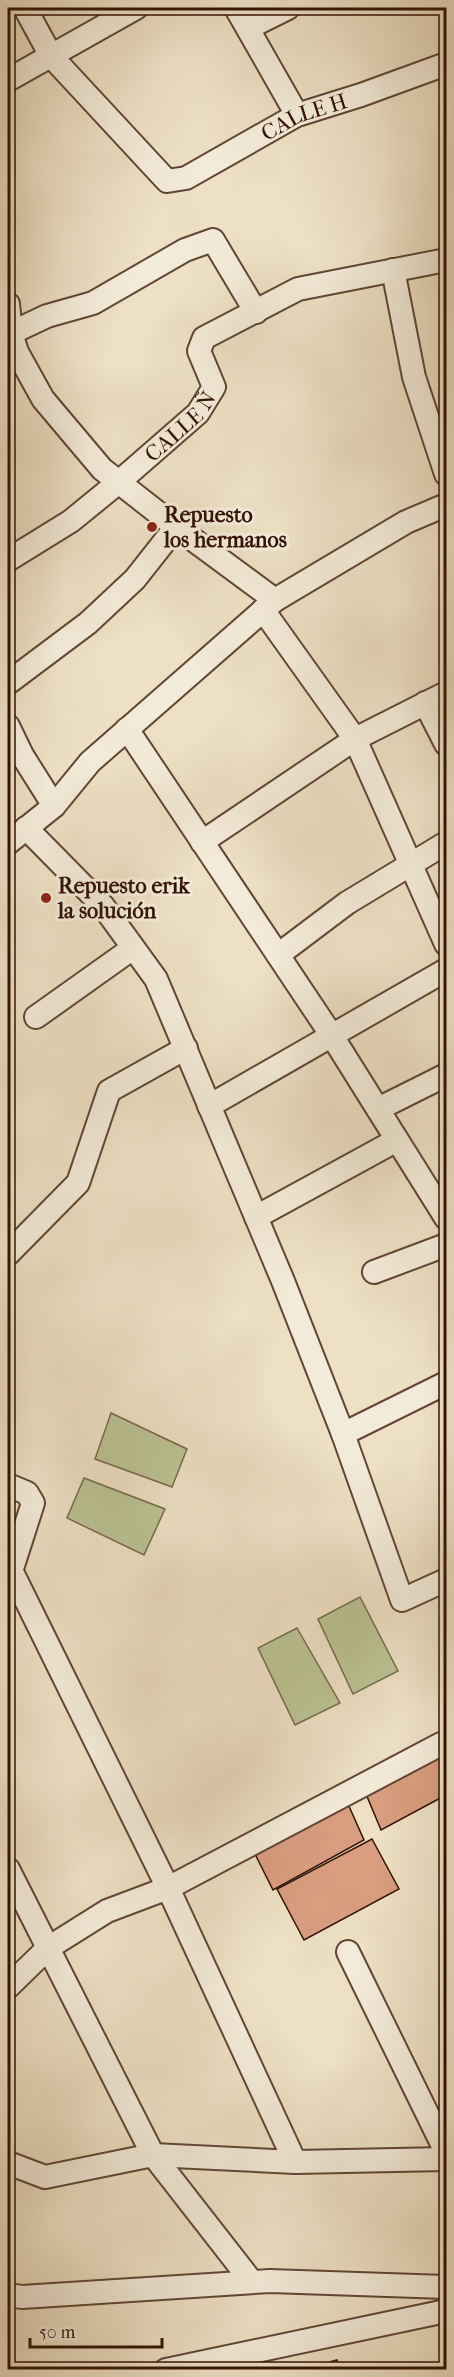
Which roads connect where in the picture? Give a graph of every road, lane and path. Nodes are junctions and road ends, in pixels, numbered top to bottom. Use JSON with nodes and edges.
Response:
{"nodes":[{"id":1,"x":25,"y":8,"type":"edge"},
{"id":2,"x":136,"y":8,"type":"edge"},
{"id":3,"x":236,"y":8,"type":"edge"},
{"id":4,"x":288,"y":8,"type":"edge"},
{"id":5,"x":248,"y":28,"type":"junction"},
{"id":6,"x":51,"y":56,"type":"junction"},
{"id":7,"x":447,"y":64,"type":"edge"},
{"id":8,"x":8,"y":80,"type":"edge"},
{"id":9,"x":297,"y":115,"type":"junction"},
{"id":10,"x":447,"y":260,"type":"edge"},
{"id":11,"x":393,"y":270,"type":"junction"},
{"id":12,"x":8,"y":304,"type":"edge"},
{"id":13,"x":256,"y":312,"type":"junction"},
{"id":14,"x":12,"y":347,"type":"edge"},
{"id":15,"x":447,"y":474,"type":"edge"},
{"id":16,"x":120,"y":481,"type":"junction"},
{"id":17,"x":447,"y":505,"type":"edge"},
{"id":18,"x":176,"y":527,"type":"junction"},
{"id":19,"x":8,"y":560,"type":"edge"},
{"id":20,"x":269,"y":605,"type":"junction"},
{"id":21,"x":8,"y":683,"type":"edge"},
{"id":22,"x":447,"y":693,"type":"edge"},
{"id":23,"x":425,"y":703,"type":"junction"},
{"id":24,"x":8,"y":726,"type":"edge"},
{"id":25,"x":128,"y":729,"type":"junction"},
{"id":26,"x":355,"y":738,"type":"junction"},
{"id":27,"x":447,"y":744,"type":"edge"},
{"id":28,"x":54,"y":806,"type":"junction"},
{"id":29,"x":26,"y":828,"type":"junction"},
{"id":30,"x":202,"y":842,"type":"junction"},
{"id":31,"x":8,"y":843,"type":"edge"},
{"id":32,"x":447,"y":843,"type":"edge"},
{"id":33,"x":410,"y":863,"type":"junction"},
{"id":34,"x":447,"y":944,"type":"edge"},
{"id":35,"x":133,"y":948,"type":"junction"},
{"id":36,"x":278,"y":955,"type":"junction"},
{"id":37,"x":447,"y":970,"type":"edge"},
{"id":38,"x":36,"y":1017,"type":"dead end"},
{"id":39,"x":332,"y":1036,"type":"junction"},
{"id":40,"x":186,"y":1048,"type":"junction"},
{"id":41,"x":447,"y":1075,"type":"edge"},
{"id":42,"x":209,"y":1106,"type":"junction"},
{"id":43,"x":378,"y":1109,"type":"junction"},
{"id":44,"x":397,"y":1140,"type":"junction"},
{"id":45,"x":256,"y":1217,"type":"junction"},
{"id":46,"x":447,"y":1218,"type":"edge"},
{"id":47,"x":447,"y":1245,"type":"edge"},
{"id":48,"x":8,"y":1254,"type":"edge"},
{"id":49,"x":374,"y":1272,"type":"dead end"},
{"id":50,"x":447,"y":1383,"type":"edge"},
{"id":51,"x":343,"y":1434,"type":"junction"},
{"id":52,"x":8,"y":1485,"type":"edge"},
{"id":53,"x":9,"y":1575,"type":"edge"},
{"id":54,"x":447,"y":1580,"type":"edge"},
{"id":55,"x":441,"y":1744,"type":"dead end"},
{"id":56,"x":8,"y":1869,"type":"edge"},
{"id":57,"x":168,"y":1888,"type":"junction"},
{"id":58,"x":48,"y":1948,"type":"junction"},
{"id":59,"x":348,"y":1952,"type":"dead end"},
{"id":60,"x":8,"y":1987,"type":"edge"},
{"id":61,"x":447,"y":2152,"type":"edge"},
{"id":62,"x":153,"y":2155,"type":"junction"},
{"id":63,"x":447,"y":2159,"type":"edge"},
{"id":64,"x":295,"y":2162,"type":"junction"},
{"id":65,"x":8,"y":2163,"type":"edge"},
{"id":66,"x":252,"y":2282,"type":"junction"},
{"id":67,"x":447,"y":2287,"type":"edge"},
{"id":68,"x":8,"y":2295,"type":"edge"},
{"id":69,"x":447,"y":2311,"type":"edge"},
{"id":70,"x":166,"y":2370,"type":"edge"}],
"edges":[{"from":1,"to":6,"type":"street"},
{"from":2,"to":6,"type":"street"},
{"from":3,"to":5,"type":"street"},
{"from":4,"to":5,"type":"street"},
{"from":5,"to":9,"type":"street"},
{"from":6,"to":8,"type":"street"},
{"from":6,"to":9,"type":"street","name":"CALLE H"},
{"from":7,"to":9,"type":"street","name":"CALLE H"},
{"from":10,"to":11,"type":"street","name":"CALLE Ñ"},
{"from":11,"to":13,"type":"street","name":"CALLE Ñ"},
{"from":11,"to":15,"type":"street"},
{"from":12,"to":14,"type":"street"},
{"from":13,"to":14,"type":"street"},
{"from":13,"to":16,"type":"street","name":"CALLE Ñ"},
{"from":14,"to":16,"type":"street"},
{"from":16,"to":18,"type":"street"},
{"from":16,"to":19,"type":"street","name":"CALLE Ñ"},
{"from":17,"to":20,"type":"street"},
{"from":18,"to":20,"type":"street"},
{"from":18,"to":21,"type":"street"},
{"from":20,"to":25,"type":"street"},
{"from":20,"to":26,"type":"street"},
{"from":22,"to":23,"type":"street"},
{"from":23,"to":26,"type":"street"},
{"from":23,"to":27,"type":"street"},
{"from":24,"to":28,"type":"street"},
{"from":25,"to":28,"type":"street"},
{"from":25,"to":30,"type":"street"},
{"from":26,"to":30,"type":"street"},
{"from":26,"to":33,"type":"street"},
{"from":28,"to":29,"type":"street"},
{"from":29,"to":31,"type":"street"},
{"from":29,"to":35,"type":"street"},
{"from":30,"to":36,"type":"street"},
{"from":32,"to":33,"type":"street"},
{"from":33,"to":34,"type":"street"},
{"from":33,"to":36,"type":"street"},
{"from":35,"to":38,"type":"street"},
{"from":35,"to":40,"type":"street"},
{"from":36,"to":39,"type":"street"},
{"from":37,"to":39,"type":"street"},
{"from":39,"to":42,"type":"street"},
{"from":39,"to":43,"type":"street"},
{"from":40,"to":42,"type":"street"},
{"from":40,"to":48,"type":"street"},
{"from":41,"to":43,"type":"street"},
{"from":42,"to":45,"type":"street"},
{"from":43,"to":44,"type":"street"},
{"from":44,"to":45,"type":"street"},
{"from":44,"to":46,"type":"street"},
{"from":45,"to":51,"type":"street"},
{"from":47,"to":49,"type":"street"},
{"from":50,"to":51,"type":"street"},
{"from":51,"to":54,"type":"street"},
{"from":52,"to":53,"type":"street"},
{"from":53,"to":57,"type":"street"},
{"from":55,"to":57,"type":"street"},
{"from":56,"to":58,"type":"street"},
{"from":57,"to":58,"type":"street"},
{"from":57,"to":64,"type":"street"},
{"from":58,"to":60,"type":"street"},
{"from":58,"to":62,"type":"street"},
{"from":59,"to":61,"type":"street"},
{"from":62,"to":64,"type":"street"},
{"from":62,"to":65,"type":"street"},
{"from":62,"to":66,"type":"street"},
{"from":63,"to":64,"type":"street"},
{"from":66,"to":67,"type":"street"},
{"from":66,"to":68,"type":"street"},
{"from":69,"to":70,"type":"street"}]}
